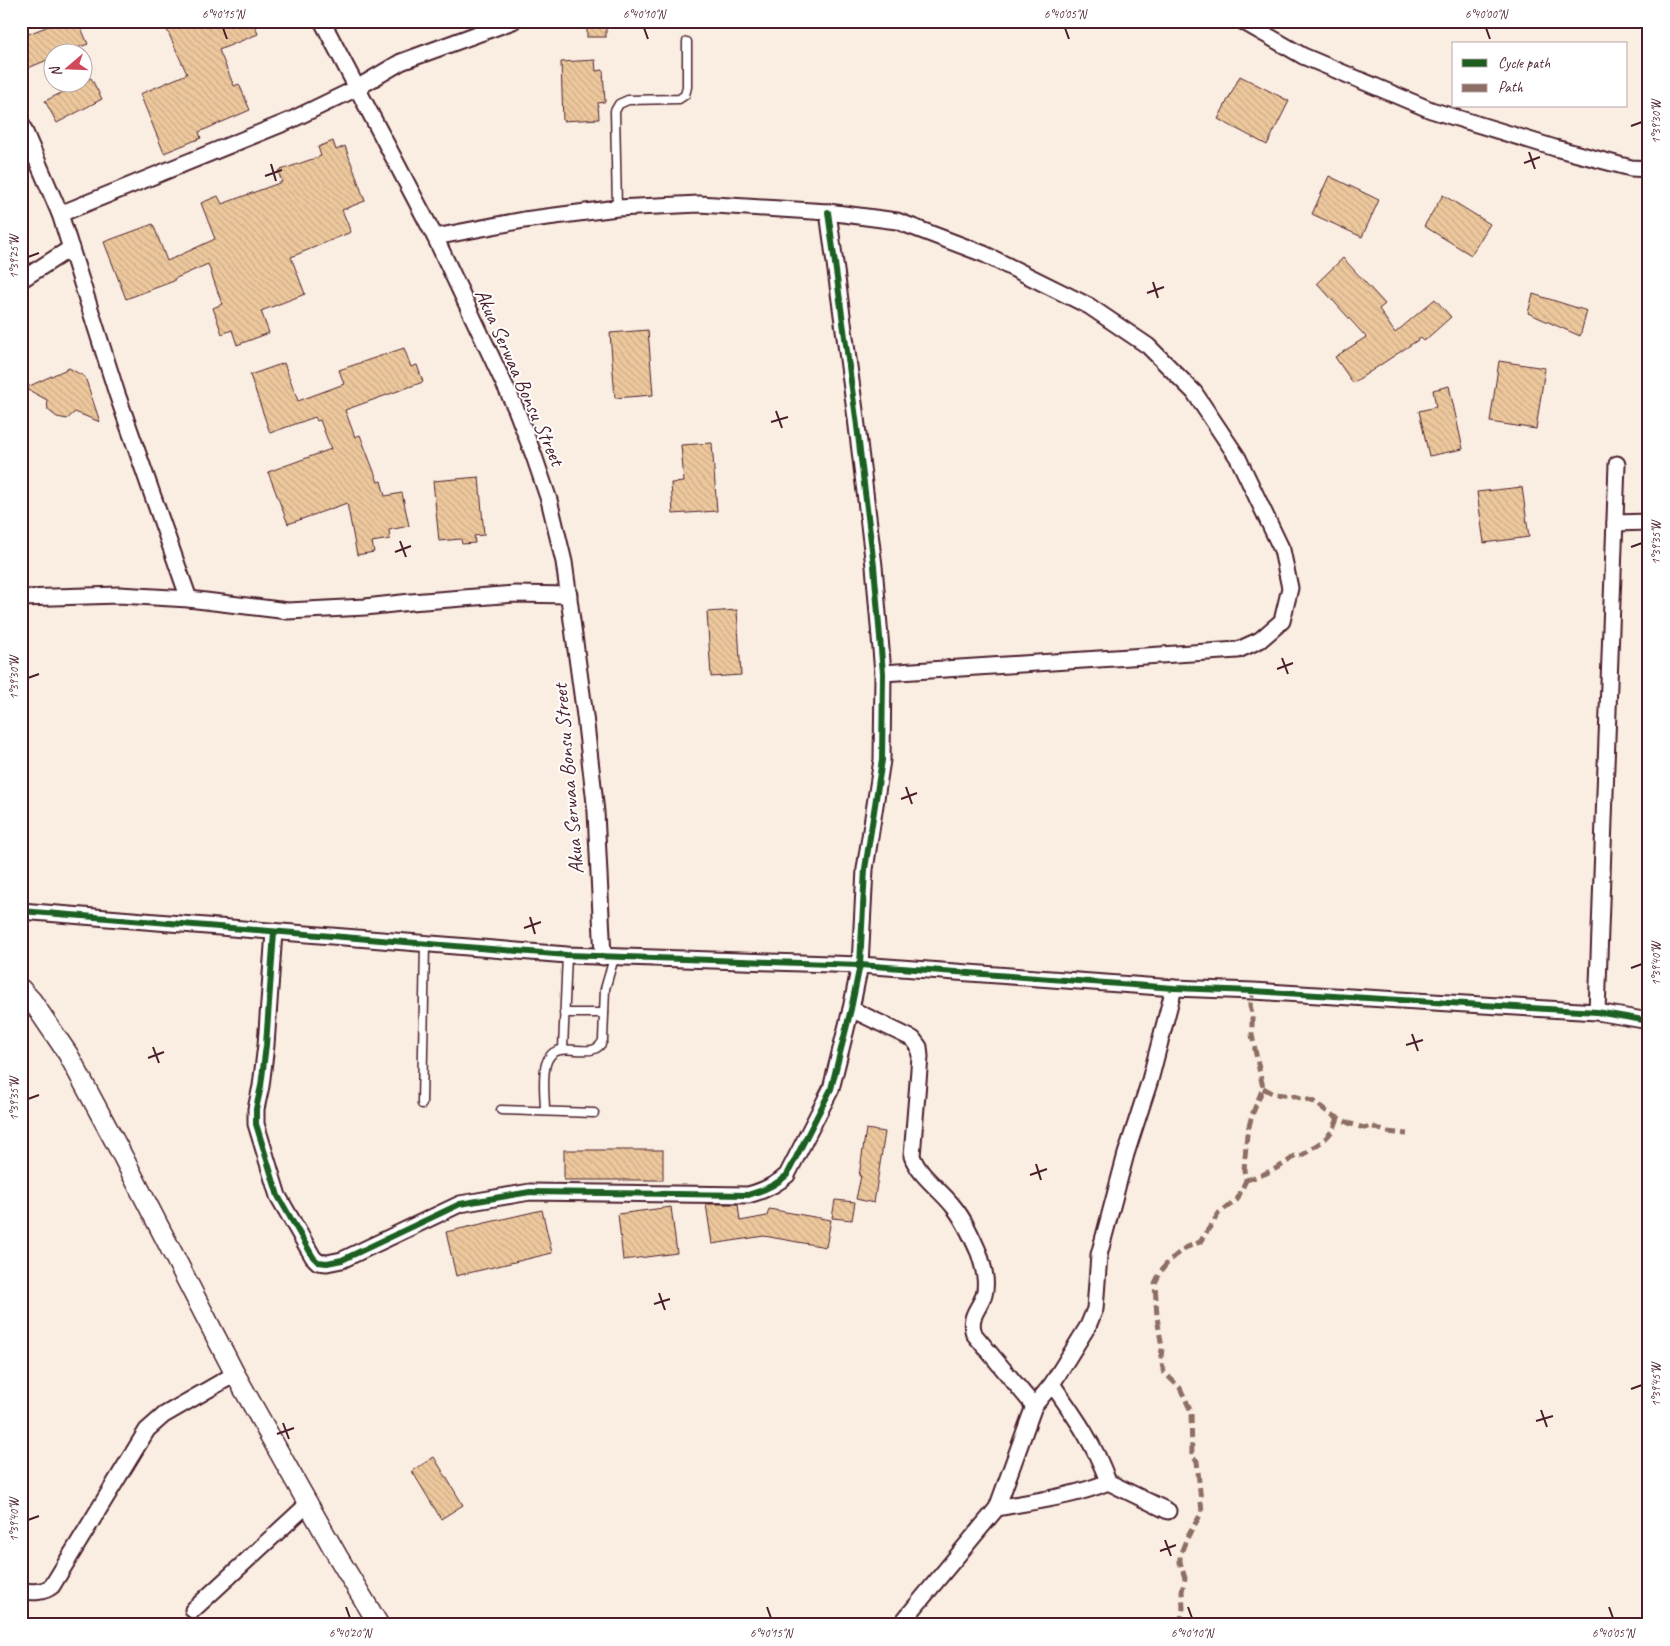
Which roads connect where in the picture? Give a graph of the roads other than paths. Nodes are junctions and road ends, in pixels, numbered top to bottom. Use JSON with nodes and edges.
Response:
{"nodes":[{"id":1,"x":322,"y":21,"type":"edge"},
{"id":2,"x":513,"y":21,"type":"edge"},
{"id":3,"x":1242,"y":21,"type":"edge"},
{"id":4,"x":688,"y":42,"type":"dead end"},
{"id":5,"x":357,"y":88,"type":"junction"},
{"id":6,"x":21,"y":123,"type":"edge"},
{"id":7,"x":1649,"y":169,"type":"edge"},
{"id":8,"x":617,"y":208,"type":"junction"},
{"id":9,"x":828,"y":212,"type":"junction"},
{"id":10,"x":60,"y":214,"type":"junction"},
{"id":11,"x":435,"y":237,"type":"junction"},
{"id":12,"x":71,"y":248,"type":"junction"},
{"id":13,"x":21,"y":280,"type":"edge"},
{"id":14,"x":1617,"y":464,"type":"dead end"},
{"id":15,"x":1649,"y":522,"type":"edge"},
{"id":16,"x":1614,"y":523,"type":"junction"},
{"id":17,"x":569,"y":595,"type":"junction"},
{"id":18,"x":21,"y":598,"type":"edge"},
{"id":19,"x":188,"y":599,"type":"junction"},
{"id":20,"x":883,"y":673,"type":"junction"},
{"id":21,"x":21,"y":911,"type":"edge"},
{"id":22,"x":274,"y":932,"type":"junction"},
{"id":23,"x":425,"y":944,"type":"junction"},
{"id":24,"x":568,"y":955,"type":"junction"},
{"id":25,"x":609,"y":958,"type":"junction"},
{"id":26,"x":860,"y":965,"type":"junction"},
{"id":27,"x":1174,"y":988,"type":"junction"},
{"id":28,"x":21,"y":989,"type":"edge"},
{"id":29,"x":851,"y":1009,"type":"junction"},
{"id":30,"x":1597,"y":1012,"type":"junction"},
{"id":31,"x":564,"y":1013,"type":"junction"},
{"id":32,"x":604,"y":1013,"type":"junction"},
{"id":33,"x":1649,"y":1021,"type":"edge"},
{"id":34,"x":563,"y":1049,"type":"junction"},
{"id":35,"x":422,"y":1104,"type":"dead end"},
{"id":36,"x":501,"y":1110,"type":"dead end"},
{"id":37,"x":545,"y":1111,"type":"junction"},
{"id":38,"x":594,"y":1113,"type":"dead end"},
{"id":39,"x":235,"y":1374,"type":"junction"},
{"id":40,"x":1052,"y":1384,"type":"junction"},
{"id":41,"x":1034,"y":1406,"type":"junction"},
{"id":42,"x":1108,"y":1482,"type":"junction"},
{"id":43,"x":308,"y":1504,"type":"junction"},
{"id":44,"x":996,"y":1508,"type":"junction"},
{"id":45,"x":1168,"y":1511,"type":"dead end"},
{"id":46,"x":21,"y":1591,"type":"edge"},
{"id":47,"x":193,"y":1610,"type":"dead end"},
{"id":48,"x":374,"y":1622,"type":"edge"},
{"id":49,"x":900,"y":1625,"type":"edge"}],
"edges":[{"from":1,"to":5,"type":"street","name":"Akua Serwaa Bonsu Street"},
{"from":2,"to":5,"type":"street"},
{"from":3,"to":7,"type":"street"},
{"from":4,"to":8,"type":"lane"},
{"from":5,"to":10,"type":"street"},
{"from":5,"to":11,"type":"street","name":"Akua Serwaa Bonsu Street"},
{"from":6,"to":10,"type":"street"},
{"from":8,"to":9,"type":"street"},
{"from":8,"to":11,"type":"street"},
{"from":9,"to":20,"type":"street"},
{"from":9,"to":20,"type":"street"},
{"from":10,"to":12,"type":"street"},
{"from":11,"to":17,"type":"street","name":"Akua Serwaa Bonsu Street"},
{"from":12,"to":13,"type":"street"},
{"from":12,"to":19,"type":"street"},
{"from":14,"to":16,"type":"street"},
{"from":15,"to":16,"type":"street"},
{"from":16,"to":30,"type":"street"},
{"from":17,"to":19,"type":"street"},
{"from":17,"to":25,"type":"street","name":"Akua Serwaa Bonsu Street"},
{"from":18,"to":19,"type":"street"},
{"from":20,"to":26,"type":"street"},
{"from":21,"to":22,"type":"street"},
{"from":22,"to":23,"type":"street"},
{"from":22,"to":29,"type":"street"},
{"from":23,"to":24,"type":"street"},
{"from":23,"to":35,"type":"lane"},
{"from":24,"to":25,"type":"street"},
{"from":24,"to":31,"type":"lane"},
{"from":25,"to":26,"type":"street"},
{"from":25,"to":32,"type":"lane"},
{"from":26,"to":27,"type":"street"},
{"from":26,"to":29,"type":"street"},
{"from":27,"to":30,"type":"street"},
{"from":27,"to":40,"type":"street"},
{"from":28,"to":39,"type":"street"},
{"from":29,"to":41,"type":"street"},
{"from":30,"to":33,"type":"street"},
{"from":31,"to":32,"type":"lane"},
{"from":31,"to":34,"type":"lane"},
{"from":32,"to":34,"type":"lane"},
{"from":34,"to":37,"type":"lane"},
{"from":36,"to":37,"type":"lane"},
{"from":37,"to":38,"type":"lane"},
{"from":39,"to":43,"type":"street"},
{"from":39,"to":46,"type":"street"},
{"from":40,"to":41,"type":"street"},
{"from":40,"to":42,"type":"street"},
{"from":41,"to":44,"type":"street"},
{"from":42,"to":44,"type":"street"},
{"from":42,"to":45,"type":"street"},
{"from":43,"to":47,"type":"street"},
{"from":43,"to":48,"type":"street"},
{"from":44,"to":49,"type":"street"}]}
